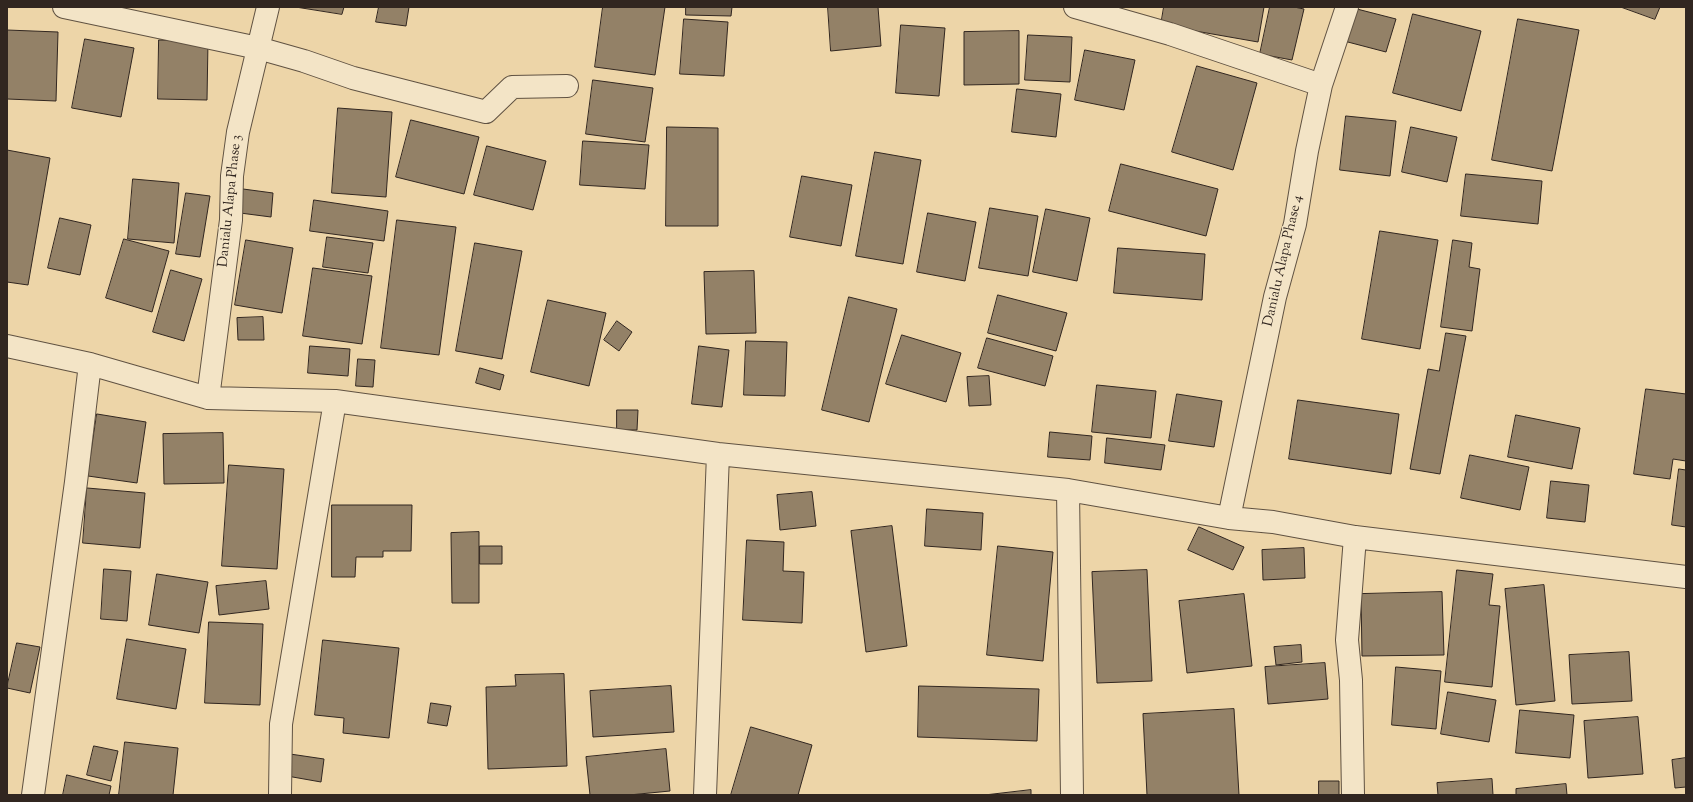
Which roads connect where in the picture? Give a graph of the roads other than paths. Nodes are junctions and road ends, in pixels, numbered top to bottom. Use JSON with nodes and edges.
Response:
{"nodes":[{"id":1,"x":64,"y":7,"type":"edge"},
{"id":2,"x":268,"y":7,"type":"edge"},
{"id":3,"x":1075,"y":7,"type":"edge"},
{"id":4,"x":1347,"y":7,"type":"edge"},
{"id":5,"x":258,"y":48,"type":"junction"},
{"id":6,"x":1322,"y":85,"type":"junction"},
{"id":7,"x":567,"y":86,"type":"dead end"},
{"id":8,"x":7,"y":346,"type":"edge"},
{"id":9,"x":90,"y":364,"type":"junction"},
{"id":10,"x":208,"y":398,"type":"junction"},
{"id":11,"x":335,"y":401,"type":"junction"},
{"id":12,"x":718,"y":454,"type":"junction"},
{"id":13,"x":1068,"y":490,"type":"junction"},
{"id":14,"x":1230,"y":518,"type":"junction"},
{"id":15,"x":1355,"y":537,"type":"junction"},
{"id":16,"x":1686,"y":577,"type":"edge"},
{"id":17,"x":33,"y":795,"type":"edge"},
{"id":18,"x":280,"y":795,"type":"edge"},
{"id":19,"x":705,"y":795,"type":"edge"},
{"id":20,"x":1072,"y":795,"type":"edge"},
{"id":21,"x":1353,"y":795,"type":"edge"}],
"edges":[{"from":1,"to":5,"type":"street"},
{"from":2,"to":5,"type":"street","name":"Danialu Alapa Phase 3"},
{"from":3,"to":6,"type":"street"},
{"from":4,"to":6,"type":"street","name":"Danialu Alapa Phase 4"},
{"from":5,"to":7,"type":"street"},
{"from":5,"to":10,"type":"street","name":"Danialu Alapa Phase 3"},
{"from":6,"to":14,"type":"street","name":"Danialu Alapa Phase 4"},
{"from":8,"to":9,"type":"street"},
{"from":9,"to":10,"type":"street"},
{"from":9,"to":17,"type":"street"},
{"from":10,"to":11,"type":"street"},
{"from":11,"to":12,"type":"street"},
{"from":11,"to":18,"type":"street"},
{"from":12,"to":13,"type":"street"},
{"from":12,"to":19,"type":"street"},
{"from":13,"to":14,"type":"street"},
{"from":13,"to":20,"type":"street"},
{"from":14,"to":15,"type":"street"},
{"from":15,"to":16,"type":"street"},
{"from":15,"to":21,"type":"street"}]}
